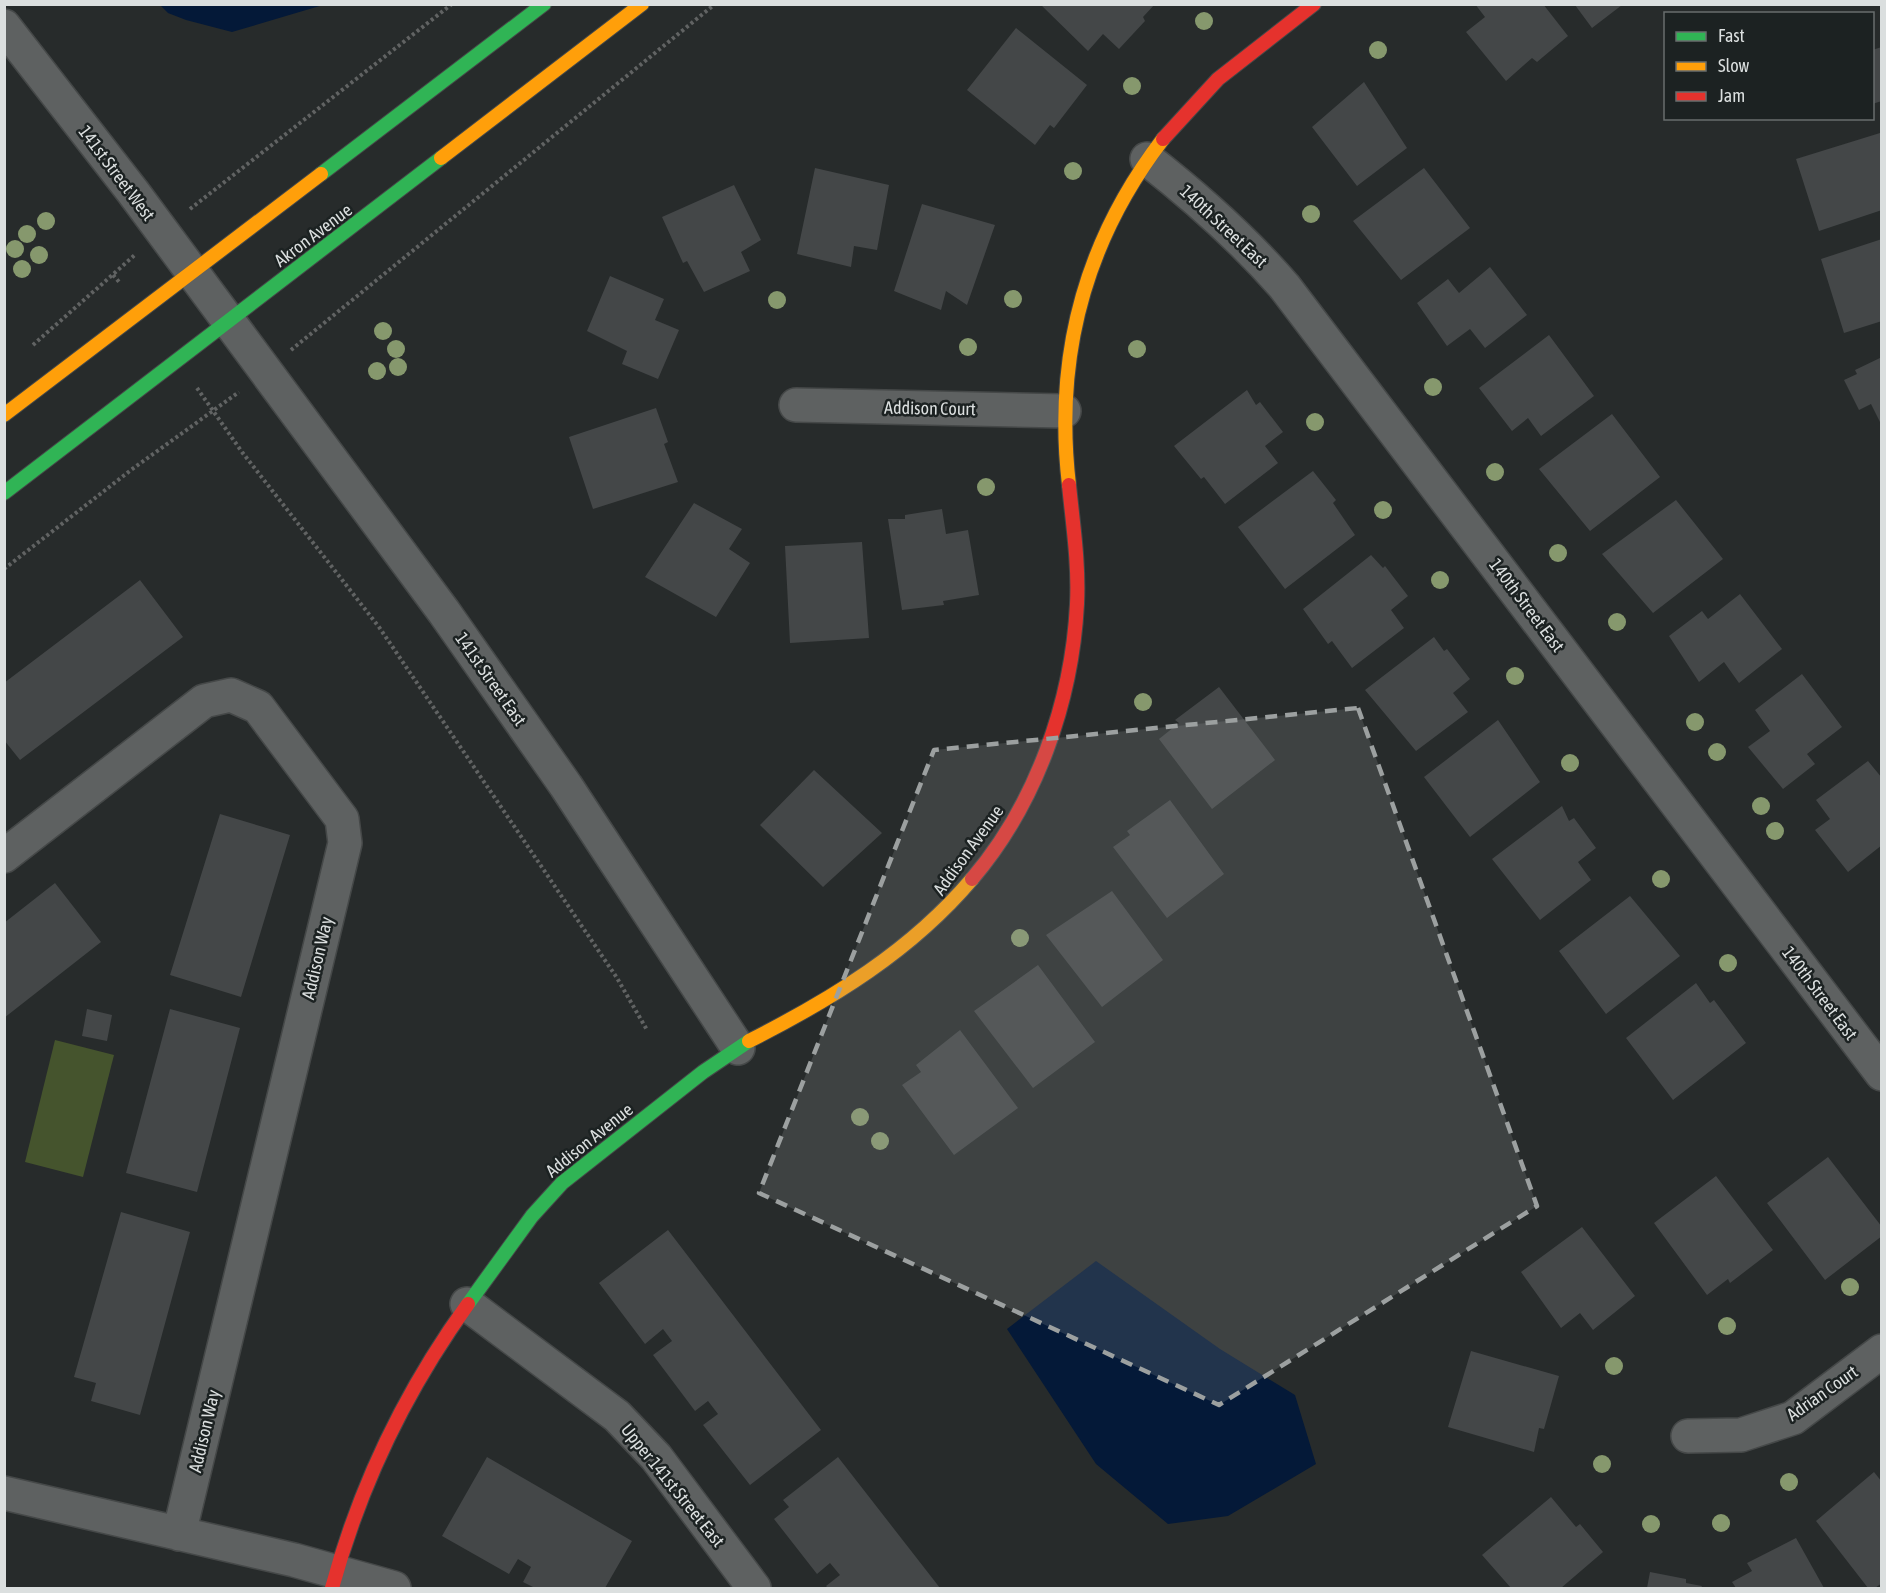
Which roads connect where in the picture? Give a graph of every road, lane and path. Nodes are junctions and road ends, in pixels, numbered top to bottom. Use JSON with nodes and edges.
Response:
{"nodes":[{"id":1,"x":452,"y":4,"type":"edge"},
{"id":2,"x":544,"y":4,"type":"edge"},
{"id":3,"x":642,"y":4,"type":"edge"},
{"id":4,"x":715,"y":4,"type":"edge"},
{"id":5,"x":1314,"y":4,"type":"edge"},
{"id":6,"x":4,"y":26,"type":"edge"},
{"id":7,"x":1147,"y":159,"type":"junction"},
{"id":8,"x":162,"y":232,"type":"junction"},
{"id":9,"x":191,"y":273,"type":"junction"},
{"id":10,"x":228,"y":322,"type":"junction"},
{"id":11,"x":32,"y":345,"type":"dead end"},
{"id":12,"x":264,"y":372,"type":"junction"},
{"id":13,"x":796,"y":405,"type":"dead end"},
{"id":14,"x":1064,"y":411,"type":"junction"},
{"id":15,"x":213,"y":412,"type":"junction"},
{"id":16,"x":4,"y":415,"type":"edge"},
{"id":17,"x":4,"y":493,"type":"edge"},
{"id":18,"x":4,"y":568,"type":"edge"},
{"id":19,"x":4,"y":856,"type":"edge"},
{"id":20,"x":647,"y":1030,"type":"dead end"},
{"id":21,"x":738,"y":1048,"type":"junction"},
{"id":22,"x":1881,"y":1074,"type":"edge"},
{"id":23,"x":467,"y":1304,"type":"junction"},
{"id":24,"x":1881,"y":1351,"type":"edge"},
{"id":25,"x":1688,"y":1436,"type":"dead end"},
{"id":26,"x":4,"y":1492,"type":"edge"},
{"id":27,"x":179,"y":1534,"type":"junction"},
{"id":28,"x":333,"y":1580,"type":"edge"},
{"id":29,"x":394,"y":1588,"type":"edge"},
{"id":30,"x":754,"y":1588,"type":"edge"}],
"edges":[{"from":1,"to":8,"type":"path"},
{"from":2,"to":9,"type":"street"},
{"from":3,"to":10,"type":"street","name":"Akron Avenue"},
{"from":4,"to":12,"type":"path"},
{"from":5,"to":7,"type":"street","name":"Addison Avenue"},
{"from":6,"to":8,"type":"street","name":"141st Street West"},
{"from":7,"to":14,"type":"street","name":"Addison Avenue"},
{"from":7,"to":22,"type":"street","name":"140th Street East"},
{"from":8,"to":9,"type":"street","name":"141st Street West"},
{"from":8,"to":11,"type":"path"},
{"from":9,"to":10,"type":"street","name":"141st Street West"},
{"from":9,"to":16,"type":"street"},
{"from":10,"to":12,"type":"street","name":"141st Street East"},
{"from":10,"to":17,"type":"street","name":"Akron Avenue"},
{"from":12,"to":15,"type":"path"},
{"from":12,"to":21,"type":"street","name":"141st Street East"},
{"from":13,"to":14,"type":"street","name":"Addison Court"},
{"from":14,"to":21,"type":"street","name":"Addison Avenue"},
{"from":15,"to":18,"type":"path"},
{"from":15,"to":20,"type":"path"},
{"from":19,"to":27,"type":"street","name":"Addison Way"},
{"from":21,"to":23,"type":"street","name":"Addison Avenue"},
{"from":23,"to":28,"type":"street","name":"Addison Avenue"},
{"from":23,"to":30,"type":"street","name":"Upper 141st Street East"},
{"from":24,"to":25,"type":"street","name":"Adrian Court"},
{"from":26,"to":27,"type":"street"},
{"from":27,"to":28,"type":"street"},
{"from":28,"to":29,"type":"street"}]}
